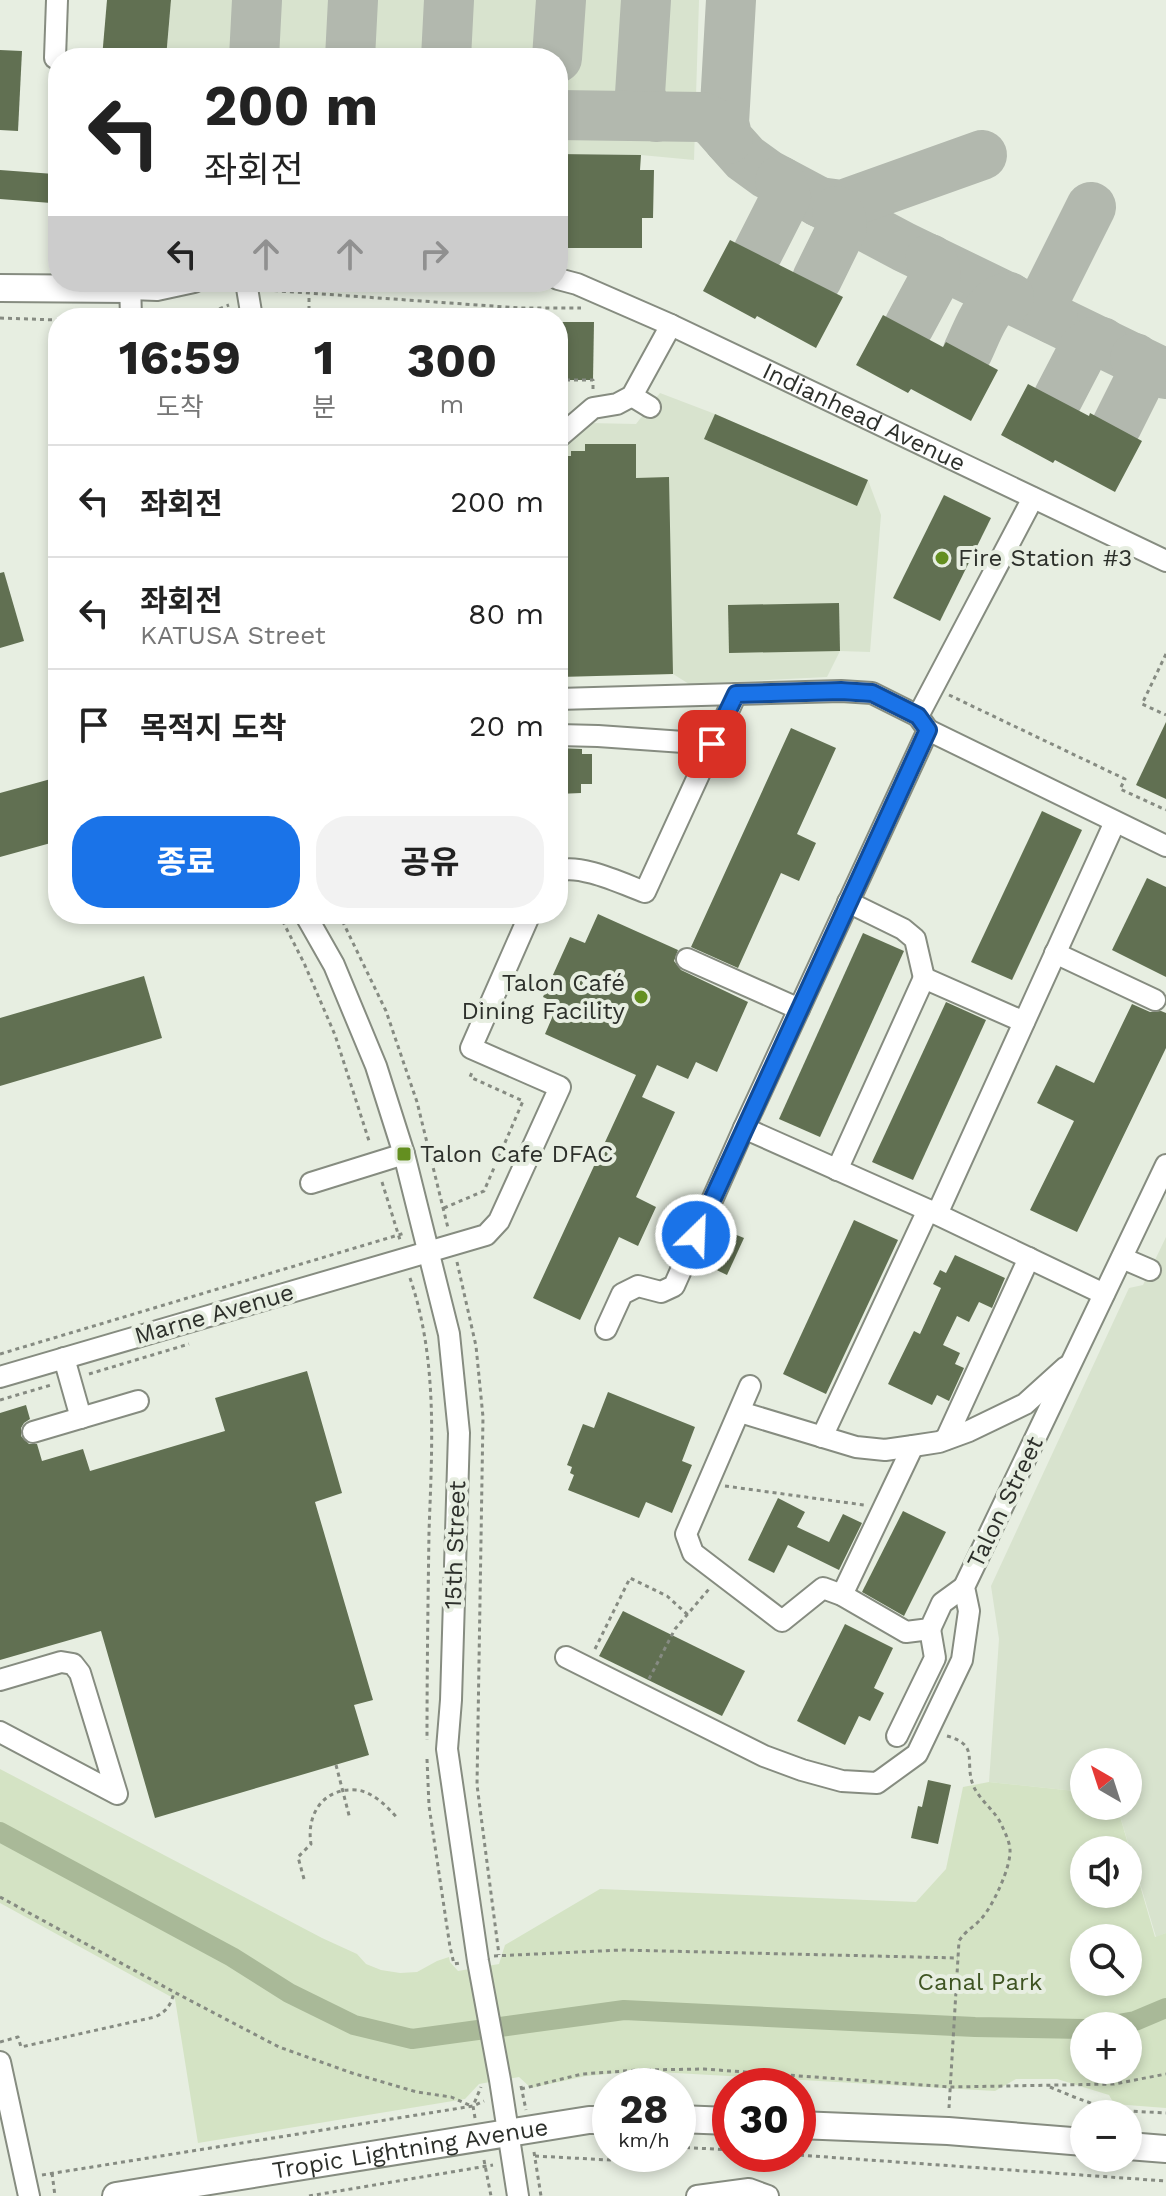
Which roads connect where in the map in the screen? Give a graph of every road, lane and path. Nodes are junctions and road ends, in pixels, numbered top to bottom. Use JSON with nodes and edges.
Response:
{"nodes":[{"id":1,"x":57,"y":0,"type":"edge"},
{"id":2,"x":55,"y":48,"type":"edge"},
{"id":3,"x":568,"y":282,"type":"edge"},
{"id":4,"x":48,"y":287,"type":"edge"},
{"id":5,"x":0,"y":288,"type":"edge"},
{"id":6,"x":242,"y":292,"type":"edge"},
{"id":7,"x":309,"y":292,"type":"joint"},
{"id":8,"x":214,"y":308,"type":"edge"},
{"id":9,"x":309,"y":308,"type":"edge"},
{"id":10,"x":591,"y":308,"type":"dead end"},
{"id":11,"x":0,"y":318,"type":"edge"},
{"id":12,"x":48,"y":320,"type":"edge"},
{"id":13,"x":671,"y":325,"type":"junction"},
{"id":14,"x":568,"y":380,"type":"edge"},
{"id":15,"x":593,"y":408,"type":"junction"},
{"id":16,"x":568,"y":429,"type":"edge"},
{"id":17,"x":1033,"y":498,"type":"junction"},
{"id":18,"x":1166,"y":561,"type":"edge"},
{"id":19,"x":1166,"y":654,"type":"edge"},
{"id":20,"x":933,"y":687,"type":"junction"},
{"id":21,"x":736,"y":694,"type":"junction"},
{"id":22,"x":568,"y":699,"type":"edge"},
{"id":23,"x":1166,"y":715,"type":"edge"},
{"id":24,"x":923,"y":723,"type":"junction"},
{"id":25,"x":568,"y":735,"type":"edge"},
{"id":26,"x":712,"y":744,"type":"junction"},
{"id":27,"x":1166,"y":810,"type":"edge"},
{"id":28,"x":1115,"y":822,"type":"junction"},
{"id":29,"x":1166,"y":846,"type":"edge"},
{"id":30,"x":568,"y":869,"type":"edge"},
{"id":31,"x":848,"y":902,"type":"junction"},
{"id":32,"x":284,"y":924,"type":"edge"},
{"id":33,"x":311,"y":924,"type":"edge"},
{"id":34,"x":526,"y":924,"type":"edge"},
{"id":35,"x":1055,"y":953,"type":"junction"},
{"id":36,"x":687,"y":959,"type":"dead end"},
{"id":37,"x":924,"y":978,"type":"junction"},
{"id":38,"x":1155,"y":1000,"type":"dead end"},
{"id":39,"x":799,"y":1009,"type":"junction"},
{"id":40,"x":1024,"y":1022,"type":"junction"},
{"id":41,"x":481,"y":1052,"type":"junction"},
{"id":42,"x":744,"y":1128,"type":"junction"},
{"id":43,"x":404,"y":1154,"type":"junction"},
{"id":44,"x":376,"y":1163,"type":"junction"},
{"id":45,"x":1166,"y":1165,"type":"edge"},
{"id":46,"x":837,"y":1170,"type":"junction"},
{"id":47,"x":311,"y":1183,"type":"dead end"},
{"id":48,"x":444,"y":1208,"type":"dead end"},
{"id":49,"x":932,"y":1212,"type":"junction"},
{"id":50,"x":422,"y":1228,"type":"junction"},
{"id":51,"x":398,"y":1235,"type":"junction"},
{"id":52,"x":427,"y":1251,"type":"junction"},
{"id":53,"x":405,"y":1258,"type":"junction"},
{"id":54,"x":1029,"y":1258,"type":"junction"},
{"id":55,"x":1122,"y":1258,"type":"junction"},
{"id":56,"x":1150,"y":1270,"type":"dead end"},
{"id":57,"x":1104,"y":1294,"type":"junction"},
{"id":58,"x":606,"y":1329,"type":"dead end"},
{"id":59,"x":0,"y":1354,"type":"edge"},
{"id":60,"x":64,"y":1358,"type":"junction"},
{"id":61,"x":1072,"y":1362,"type":"junction"},
{"id":62,"x":0,"y":1377,"type":"edge"},
{"id":63,"x":750,"y":1386,"type":"dead end"},
{"id":64,"x":138,"y":1401,"type":"dead end"},
{"id":65,"x":740,"y":1412,"type":"junction"},
{"id":66,"x":81,"y":1418,"type":"junction"},
{"id":67,"x":33,"y":1432,"type":"dead end"},
{"id":68,"x":822,"y":1437,"type":"junction"},
{"id":69,"x":946,"y":1439,"type":"junction"},
{"id":70,"x":913,"y":1446,"type":"junction"},
{"id":71,"x":708,"y":1483,"type":"junction"},
{"id":72,"x":884,"y":1507,"type":"junction"},
{"id":73,"x":721,"y":1574,"type":"junction"},
{"id":74,"x":964,"y":1587,"type":"junction"},
{"id":75,"x":842,"y":1595,"type":"junction"},
{"id":76,"x":688,"y":1615,"type":"junction"},
{"id":77,"x":930,"y":1629,"type":"junction"},
{"id":78,"x":566,"y":1657,"type":"dead end"},
{"id":79,"x":586,"y":1667,"type":"junction"},
{"id":80,"x":0,"y":1680,"type":"edge"},
{"id":81,"x":641,"y":1694,"type":"junction"},
{"id":82,"x":928,"y":1731,"type":"junction"},
{"id":83,"x":0,"y":1732,"type":"edge"},
{"id":84,"x":897,"y":1736,"type":"dead end"},
{"id":85,"x":336,"y":1765,"type":"dead end"},
{"id":86,"x":342,"y":1792,"type":"junction"},
{"id":87,"x":350,"y":1819,"type":"dead end"},
{"id":88,"x":398,"y":1819,"type":"dead end"},
{"id":89,"x":304,"y":1879,"type":"dead end"},
{"id":90,"x":0,"y":1897,"type":"edge"},
{"id":91,"x":958,"y":1958,"type":"junction"},
{"id":92,"x":478,"y":1964,"type":"junction"},
{"id":93,"x":174,"y":1992,"type":"junction"},
{"id":94,"x":0,"y":2042,"type":"edge"},
{"id":95,"x":1,"y":2070,"type":"edge"},
{"id":96,"x":1166,"y":2074,"type":"edge"},
{"id":97,"x":495,"y":2086,"type":"junction"},
{"id":98,"x":1049,"y":2086,"type":"junction"},
{"id":99,"x":951,"y":2087,"type":"junction"},
{"id":100,"x":473,"y":2106,"type":"junction"},
{"id":101,"x":1166,"y":2113,"type":"edge"},
{"id":102,"x":592,"y":2120,"type":"edge"},
{"id":103,"x":816,"y":2126,"type":"edge"},
{"id":104,"x":7,"y":2131,"type":"edge"},
{"id":105,"x":948,"y":2131,"type":"junction"},
{"id":106,"x":508,"y":2133,"type":"junction"},
{"id":107,"x":1070,"y":2141,"type":"edge"},
{"id":108,"x":1142,"y":2147,"type":"edge"},
{"id":109,"x":1166,"y":2149,"type":"edge"},
{"id":110,"x":816,"y":2156,"type":"edge"},
{"id":111,"x":592,"y":2159,"type":"edge"},
{"id":112,"x":512,"y":2161,"type":"junction"},
{"id":113,"x":52,"y":2173,"type":"junction"},
{"id":114,"x":1166,"y":2181,"type":"edge"},
{"id":115,"x":27,"y":2187,"type":"edge"},
{"id":116,"x":55,"y":2196,"type":"edge"},
{"id":117,"x":116,"y":2196,"type":"edge"},
{"id":118,"x":309,"y":2196,"type":"edge"},
{"id":119,"x":518,"y":2196,"type":"edge"},
{"id":120,"x":697,"y":2196,"type":"edge"},
{"id":121,"x":768,"y":2196,"type":"edge"}],
"edges":[{"from":1,"to":2,"type":"street"},
{"from":3,"to":13,"type":"street","name":"Indianhead Avenue"},
{"from":4,"to":5,"type":"main road"},
{"from":6,"to":8,"type":"path"},
{"from":7,"to":9,"type":"path"},
{"from":7,"to":10,"type":"path"},
{"from":11,"to":12,"type":"path"},
{"from":13,"to":15,"type":"street"},
{"from":13,"to":17,"type":"street","name":"Indianhead Avenue"},
{"from":14,"to":15,"type":"path"},
{"from":15,"to":16,"type":"street"},
{"from":17,"to":18,"type":"street","name":"Indianhead Avenue"},
{"from":17,"to":20,"type":"street"},
{"from":19,"to":23,"type":"path"},
{"from":20,"to":24,"type":"street"},
{"from":20,"to":27,"type":"path"},
{"from":21,"to":22,"type":"street"},
{"from":21,"to":24,"type":"street"},
{"from":21,"to":26,"type":"street"},
{"from":24,"to":28,"type":"street"},
{"from":24,"to":31,"type":"street"},
{"from":25,"to":26,"type":"street"},
{"from":26,"to":30,"type":"street"},
{"from":28,"to":29,"type":"street"},
{"from":28,"to":35,"type":"street"},
{"from":31,"to":37,"type":"street"},
{"from":31,"to":39,"type":"street"},
{"from":32,"to":44,"type":"path"},
{"from":33,"to":43,"type":"street","name":"15th Street"},
{"from":34,"to":41,"type":"street"},
{"from":35,"to":38,"type":"street"},
{"from":35,"to":40,"type":"street"},
{"from":36,"to":39,"type":"street"},
{"from":37,"to":40,"type":"street"},
{"from":37,"to":46,"type":"street"},
{"from":39,"to":42,"type":"street"},
{"from":40,"to":49,"type":"street"},
{"from":41,"to":48,"type":"path"},
{"from":41,"to":52,"type":"street","name":"Marne Avenue"},
{"from":42,"to":46,"type":"street"},
{"from":42,"to":58,"type":"street"},
{"from":43,"to":44,"type":"street"},
{"from":43,"to":50,"type":"street","name":"15th Street"},
{"from":44,"to":47,"type":"street"},
{"from":44,"to":51,"type":"path"},
{"from":45,"to":55,"type":"street","name":"Talon Street"},
{"from":46,"to":49,"type":"street"},
{"from":49,"to":54,"type":"street"},
{"from":49,"to":68,"type":"street"},
{"from":50,"to":51,"type":"path"},
{"from":50,"to":52,"type":"street","name":"15th Street"},
{"from":51,"to":53,"type":"path"},
{"from":51,"to":59,"type":"path"},
{"from":52,"to":53,"type":"street","name":"Marne Avenue"},
{"from":52,"to":92,"type":"street","name":"15th Street"},
{"from":53,"to":60,"type":"street","name":"Marne Avenue"},
{"from":53,"to":92,"type":"path"},
{"from":54,"to":57,"type":"street"},
{"from":54,"to":69,"type":"street"},
{"from":55,"to":56,"type":"street"},
{"from":55,"to":57,"type":"street","name":"Talon Street"},
{"from":57,"to":61,"type":"street","name":"Talon Street"},
{"from":60,"to":62,"type":"street","name":"Marne Avenue"},
{"from":60,"to":66,"type":"street"},
{"from":61,"to":69,"type":"street"},
{"from":61,"to":74,"type":"street","name":"Talon Street"},
{"from":63,"to":65,"type":"street"},
{"from":64,"to":66,"type":"street"},
{"from":65,"to":68,"type":"street"},
{"from":65,"to":71,"type":"street"},
{"from":66,"to":67,"type":"street"},
{"from":68,"to":70,"type":"street"},
{"from":69,"to":70,"type":"street"},
{"from":70,"to":72,"type":"street"},
{"from":71,"to":72,"type":"path"},
{"from":71,"to":73,"type":"street"},
{"from":72,"to":75,"type":"street"},
{"from":73,"to":75,"type":"street"},
{"from":73,"to":76,"type":"path"},
{"from":74,"to":77,"type":"street"},
{"from":74,"to":82,"type":"street","name":"Talon Street"},
{"from":75,"to":77,"type":"street"},
{"from":76,"to":79,"type":"path"},
{"from":76,"to":81,"type":"path"},
{"from":77,"to":84,"type":"street"},
{"from":78,"to":79,"type":"street","name":"Talon Street"},
{"from":79,"to":81,"type":"street","name":"Talon Street"},
{"from":80,"to":83,"type":"street"},
{"from":81,"to":82,"type":"street","name":"Talon Street"},
{"from":82,"to":91,"type":"path"},
{"from":85,"to":86,"type":"path"},
{"from":86,"to":87,"type":"path"},
{"from":86,"to":88,"type":"path"},
{"from":86,"to":89,"type":"path"},
{"from":90,"to":93,"type":"path"},
{"from":91,"to":92,"type":"path"},
{"from":91,"to":99,"type":"path"},
{"from":92,"to":97,"type":"street","name":"15th Street"},
{"from":93,"to":94,"type":"path"},
{"from":93,"to":100,"type":"path"},
{"from":95,"to":104,"type":"street"},
{"from":96,"to":98,"type":"path"},
{"from":97,"to":99,"type":"path"},
{"from":97,"to":100,"type":"path"},
{"from":97,"to":106,"type":"street","name":"15th Street"},
{"from":98,"to":99,"type":"path"},
{"from":98,"to":101,"type":"path"},
{"from":99,"to":105,"type":"path"},
{"from":100,"to":113,"type":"path"},
{"from":102,"to":106,"type":"main road","name":"Tropic Lightning Avenue"},
{"from":103,"to":105,"type":"main road"},
{"from":104,"to":115,"type":"street"},
{"from":105,"to":107,"type":"main road"},
{"from":106,"to":112,"type":"street","name":"15th Street"},
{"from":106,"to":117,"type":"main road","name":"Tropic Lightning Avenue"},
{"from":108,"to":109,"type":"main road"},
{"from":110,"to":114,"type":"path"},
{"from":111,"to":112,"type":"path"},
{"from":112,"to":118,"type":"path"},
{"from":112,"to":119,"type":"street","name":"15th Street"},
{"from":113,"to":115,"type":"path"},
{"from":113,"to":116,"type":"path"},
{"from":120,"to":121,"type":"street"}]}
